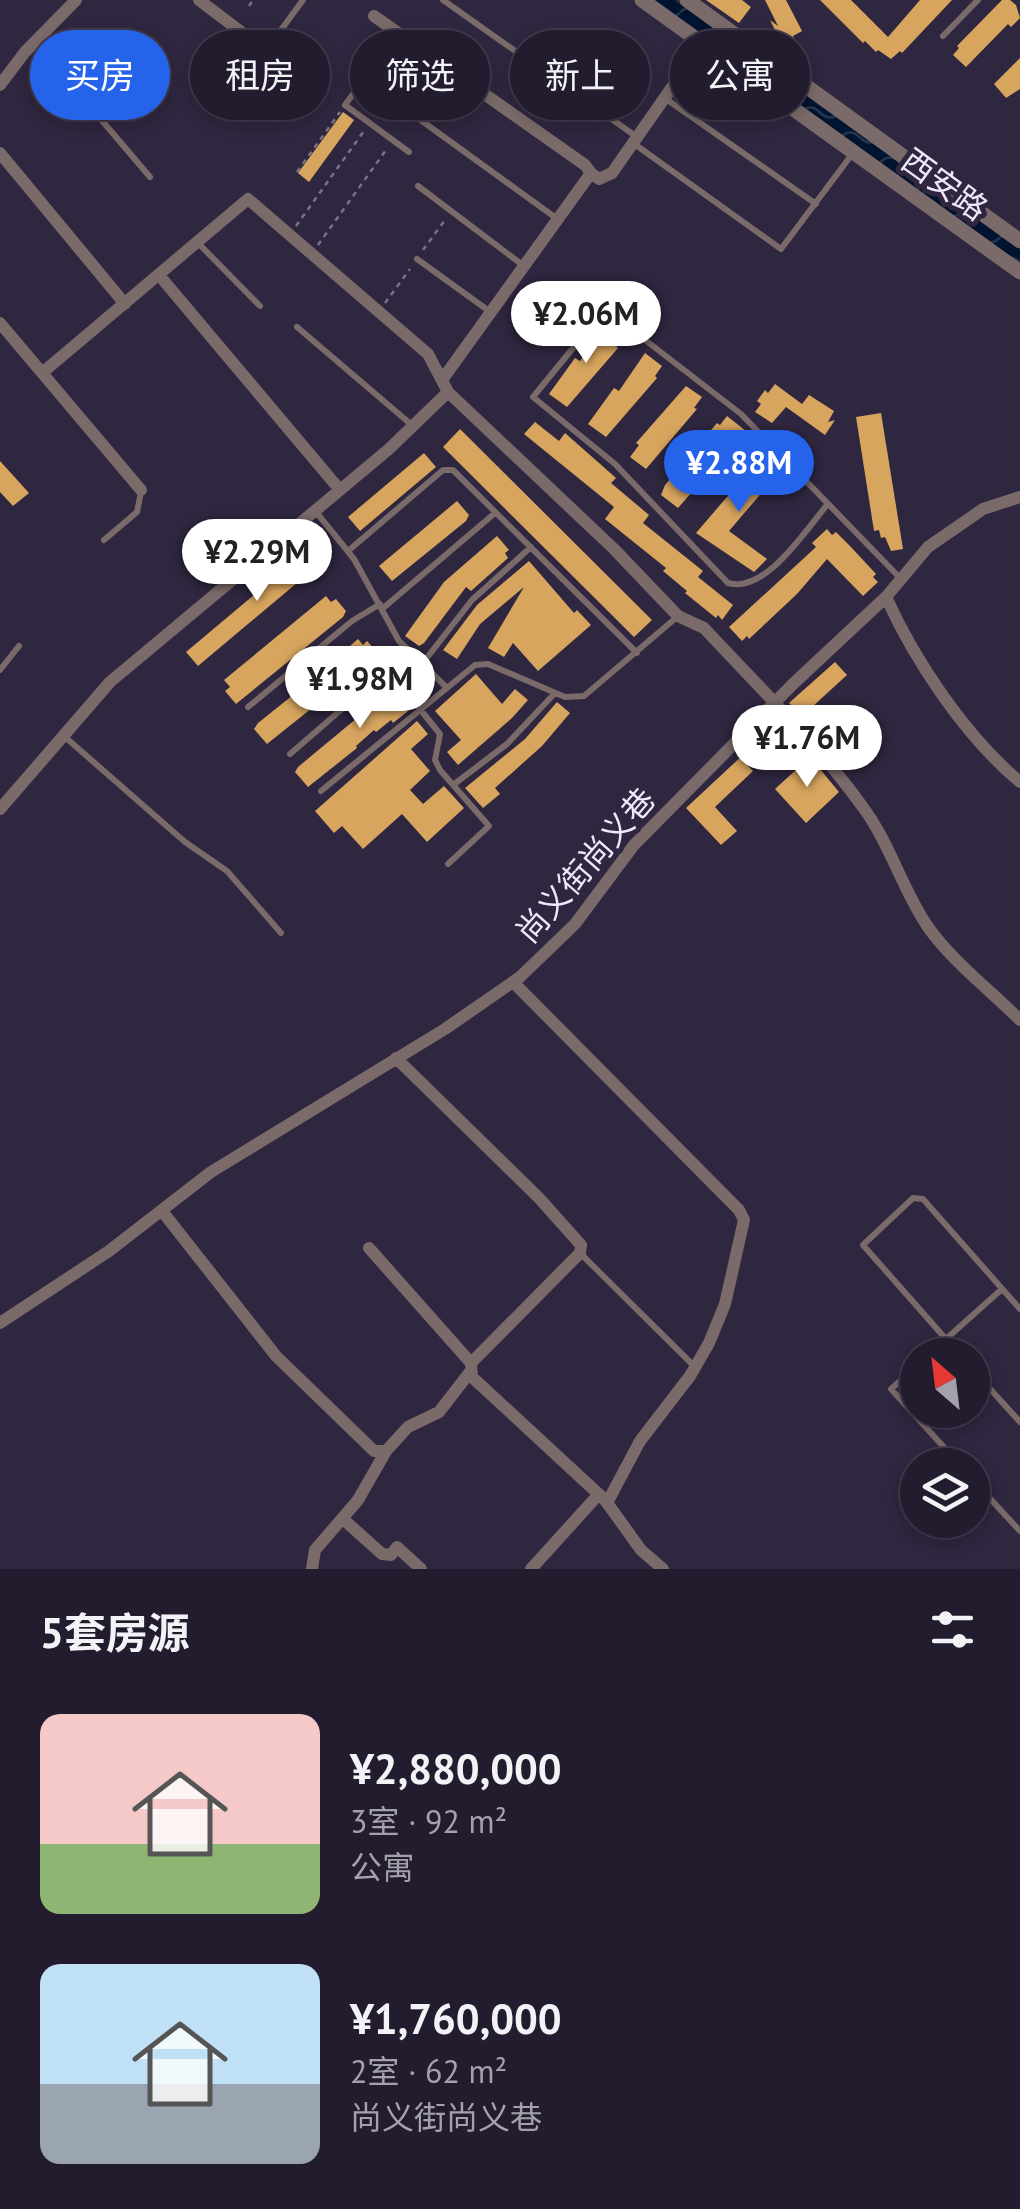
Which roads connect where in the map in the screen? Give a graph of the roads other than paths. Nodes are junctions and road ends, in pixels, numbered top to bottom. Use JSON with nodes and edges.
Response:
{"nodes":[{"id":1,"x":76,"y":0,"type":"edge"},
{"id":2,"x":199,"y":0,"type":"edge"},
{"id":3,"x":304,"y":0,"type":"edge"},
{"id":4,"x":443,"y":0,"type":"edge"},
{"id":5,"x":642,"y":0,"type":"edge"},
{"id":6,"x":686,"y":0,"type":"edge"},
{"id":7,"x":978,"y":0,"type":"edge"},
{"id":8,"x":374,"y":16,"type":"dead end"},
{"id":9,"x":47,"y":30,"type":"edge"},
{"id":10,"x":240,"y":30,"type":"edge"},
{"id":11,"x":282,"y":30,"type":"edge"},
{"id":12,"x":685,"y":30,"type":"edge"},
{"id":13,"x":725,"y":30,"type":"edge"},
{"id":14,"x":943,"y":36,"type":"dead end"},
{"id":15,"x":30,"y":49,"type":"edge"},
{"id":16,"x":0,"y":85,"type":"edge"},
{"id":17,"x":810,"y":91,"type":"edge"},
{"id":18,"x":670,"y":92,"type":"edge"},
{"id":19,"x":664,"y":98,"type":"junction"},
{"id":20,"x":102,"y":120,"type":"edge"},
{"id":21,"x":809,"y":120,"type":"edge"},
{"id":22,"x":635,"y":140,"type":"junction"},
{"id":23,"x":0,"y":152,"type":"edge"},
{"id":24,"x":409,"y":152,"type":"dead end"},
{"id":25,"x":853,"y":152,"type":"junction"},
{"id":26,"x":591,"y":173,"type":"junction"},
{"id":27,"x":150,"y":177,"type":"dead end"},
{"id":28,"x":418,"y":186,"type":"dead end"},
{"id":29,"x":956,"y":197,"type":"junction"},
{"id":30,"x":816,"y":204,"type":"junction"},
{"id":31,"x":943,"y":214,"type":"junction"},
{"id":32,"x":557,"y":220,"type":"junction"},
{"id":33,"x":1020,"y":240,"type":"edge"},
{"id":34,"x":198,"y":243,"type":"junction"},
{"id":35,"x":417,"y":259,"type":"dead end"},
{"id":36,"x":524,"y":266,"type":"junction"},
{"id":37,"x":1020,"y":272,"type":"edge"},
{"id":38,"x":159,"y":275,"type":"junction"},
{"id":39,"x":125,"y":304,"type":"junction"},
{"id":40,"x":260,"y":306,"type":"dead end"},
{"id":41,"x":490,"y":312,"type":"junction"},
{"id":42,"x":0,"y":324,"type":"edge"},
{"id":43,"x":297,"y":327,"type":"dead end"},
{"id":44,"x":42,"y":374,"type":"junction"},
{"id":45,"x":445,"y":386,"type":"junction"},
{"id":46,"x":413,"y":426,"type":"junction"},
{"id":47,"x":142,"y":490,"type":"joint"},
{"id":48,"x":340,"y":490,"type":"junction"},
{"id":49,"x":1020,"y":497,"type":"edge"},
{"id":50,"x":827,"y":505,"type":"junction"},
{"id":51,"x":315,"y":511,"type":"junction"},
{"id":52,"x":495,"y":512,"type":"junction"},
{"id":53,"x":104,"y":540,"type":"dead end"},
{"id":54,"x":531,"y":548,"type":"junction"},
{"id":55,"x":348,"y":551,"type":"junction"},
{"id":56,"x":901,"y":579,"type":"junction"},
{"id":57,"x":886,"y":597,"type":"junction"},
{"id":58,"x":381,"y":606,"type":"junction"},
{"id":59,"x":678,"y":616,"type":"junction"},
{"id":60,"x":19,"y":646,"type":"dead end"},
{"id":61,"x":408,"y":652,"type":"junction"},
{"id":62,"x":637,"y":653,"type":"junction"},
{"id":63,"x":422,"y":664,"type":"junction"},
{"id":64,"x":0,"y":670,"type":"edge"},
{"id":65,"x":446,"y":686,"type":"junction"},
{"id":66,"x":555,"y":693,"type":"junction"},
{"id":67,"x":774,"y":703,"type":"junction"},
{"id":68,"x":248,"y":707,"type":"dead end"},
{"id":69,"x":419,"y":708,"type":"junction"},
{"id":70,"x":64,"y":736,"type":"junction"},
{"id":71,"x":290,"y":754,"type":"dead end"},
{"id":72,"x":1020,"y":782,"type":"edge"},
{"id":73,"x":453,"y":785,"type":"junction"},
{"id":74,"x":322,"y":791,"type":"dead end"},
{"id":75,"x":0,"y":810,"type":"edge"},
{"id":76,"x":448,"y":864,"type":"dead end"},
{"id":77,"x":281,"y":933,"type":"dead end"},
{"id":78,"x":513,"y":982,"type":"junction"},
{"id":79,"x":1020,"y":1020,"type":"edge"},
{"id":80,"x":396,"y":1058,"type":"junction"},
{"id":81,"x":162,"y":1210,"type":"junction"},
{"id":82,"x":369,"y":1248,"type":"dead end"},
{"id":83,"x":580,"y":1253,"type":"junction"},
{"id":84,"x":1002,"y":1288,"type":"junction"},
{"id":85,"x":1020,"y":1309,"type":"edge"},
{"id":86,"x":0,"y":1323,"type":"edge"},
{"id":87,"x":945,"y":1338,"type":"edge"},
{"id":88,"x":947,"y":1338,"type":"edge"},
{"id":89,"x":696,"y":1367,"type":"junction"},
{"id":90,"x":470,"y":1368,"type":"junction"},
{"id":91,"x":900,"y":1380,"type":"edge"},
{"id":92,"x":990,"y":1389,"type":"edge"},
{"id":93,"x":900,"y":1398,"type":"edge"},
{"id":94,"x":1020,"y":1422,"type":"edge"},
{"id":95,"x":927,"y":1428,"type":"edge"},
{"id":96,"x":945,"y":1448,"type":"edge"},
{"id":97,"x":386,"y":1451,"type":"junction"},
{"id":98,"x":603,"y":1498,"type":"junction"},
{"id":99,"x":990,"y":1498,"type":"edge"},
{"id":100,"x":343,"y":1518,"type":"junction"},
{"id":101,"x":1020,"y":1531,"type":"edge"},
{"id":102,"x":312,"y":1569,"type":"edge"},
{"id":103,"x":420,"y":1569,"type":"edge"},
{"id":104,"x":532,"y":1569,"type":"edge"},
{"id":105,"x":664,"y":1569,"type":"edge"}],
"edges":[{"from":1,"to":9,"type":"street"},
{"from":2,"to":10,"type":"street"},
{"from":3,"to":11,"type":"lane"},
{"from":4,"to":22,"type":"lane"},
{"from":5,"to":12,"type":"street","name":"西安路"},
{"from":6,"to":13,"type":"street","name":"西安路"},
{"from":7,"to":14,"type":"lane"},
{"from":8,"to":26,"type":"street"},
{"from":15,"to":16,"type":"street"},
{"from":17,"to":29,"type":"street","name":"西安路"},
{"from":18,"to":19,"type":"street"},
{"from":19,"to":22,"type":"street"},
{"from":19,"to":30,"type":"lane"},
{"from":20,"to":27,"type":"lane"},
{"from":21,"to":25,"type":"street","name":"西安路"},
{"from":22,"to":26,"type":"street"},
{"from":22,"to":30,"type":"lane"},
{"from":23,"to":39,"type":"street"},
{"from":24,"to":32,"type":"lane"},
{"from":25,"to":30,"type":"lane"},
{"from":25,"to":31,"type":"street","name":"西安路"},
{"from":26,"to":32,"type":"street"},
{"from":28,"to":36,"type":"lane"},
{"from":29,"to":31,"type":"street"},
{"from":29,"to":33,"type":"street","name":"西安路"},
{"from":31,"to":37,"type":"street","name":"西安路"},
{"from":32,"to":36,"type":"street"},
{"from":34,"to":38,"type":"street"},
{"from":34,"to":40,"type":"lane"},
{"from":34,"to":45,"type":"street"},
{"from":35,"to":41,"type":"lane"},
{"from":36,"to":41,"type":"street"},
{"from":38,"to":39,"type":"street"},
{"from":38,"to":48,"type":"street"},
{"from":39,"to":44,"type":"street"},
{"from":41,"to":45,"type":"street"},
{"from":42,"to":44,"type":"street"},
{"from":43,"to":46,"type":"lane"},
{"from":44,"to":47,"type":"street"},
{"from":45,"to":46,"type":"street"},
{"from":45,"to":59,"type":"street"},
{"from":46,"to":48,"type":"street"},
{"from":47,"to":53,"type":"lane"},
{"from":48,"to":51,"type":"street"},
{"from":49,"to":56,"type":"street","name":"尚义街尚义巷"},
{"from":50,"to":50,"type":"lane"},
{"from":50,"to":56,"type":"lane"},
{"from":51,"to":55,"type":"lane"},
{"from":51,"to":70,"type":"street"},
{"from":52,"to":54,"type":"lane"},
{"from":52,"to":55,"type":"lane"},
{"from":52,"to":58,"type":"lane"},
{"from":54,"to":62,"type":"lane"},
{"from":54,"to":63,"type":"lane"},
{"from":55,"to":58,"type":"lane"},
{"from":56,"to":57,"type":"street","name":"尚义街尚义巷"},
{"from":57,"to":67,"type":"street","name":"尚义街尚义巷"},
{"from":57,"to":72,"type":"street"},
{"from":58,"to":61,"type":"lane"},
{"from":58,"to":68,"type":"lane"},
{"from":59,"to":62,"type":"lane"},
{"from":59,"to":67,"type":"street"},
{"from":60,"to":64,"type":"lane"},
{"from":61,"to":63,"type":"lane"},
{"from":61,"to":71,"type":"lane"},
{"from":62,"to":66,"type":"lane"},
{"from":63,"to":65,"type":"lane"},
{"from":65,"to":66,"type":"lane"},
{"from":65,"to":69,"type":"lane"},
{"from":66,"to":73,"type":"lane"},
{"from":67,"to":78,"type":"street","name":"尚义街尚义巷"},
{"from":67,"to":79,"type":"street"},
{"from":69,"to":73,"type":"lane"},
{"from":69,"to":74,"type":"lane"},
{"from":70,"to":75,"type":"street"},
{"from":70,"to":77,"type":"lane"},
{"from":73,"to":76,"type":"lane"},
{"from":78,"to":80,"type":"street","name":"尚义街尚义巷"},
{"from":78,"to":89,"type":"street"},
{"from":80,"to":81,"type":"street","name":"尚义街尚义巷"},
{"from":80,"to":83,"type":"street"},
{"from":81,"to":86,"type":"street","name":"尚义街尚义巷"},
{"from":81,"to":97,"type":"street"},
{"from":82,"to":90,"type":"street"},
{"from":83,"to":89,"type":"lane"},
{"from":83,"to":90,"type":"street"},
{"from":84,"to":85,"type":"lane"},
{"from":84,"to":87,"type":"lane"},
{"from":84,"to":88,"type":"lane"},
{"from":89,"to":98,"type":"street"},
{"from":90,"to":97,"type":"street"},
{"from":90,"to":98,"type":"street"},
{"from":91,"to":93,"type":"lane"},
{"from":92,"to":94,"type":"lane"},
{"from":95,"to":96,"type":"lane"},
{"from":97,"to":100,"type":"street"},
{"from":98,"to":104,"type":"street"},
{"from":98,"to":105,"type":"street"},
{"from":99,"to":101,"type":"lane"},
{"from":100,"to":102,"type":"street"},
{"from":100,"to":103,"type":"street"}]}
